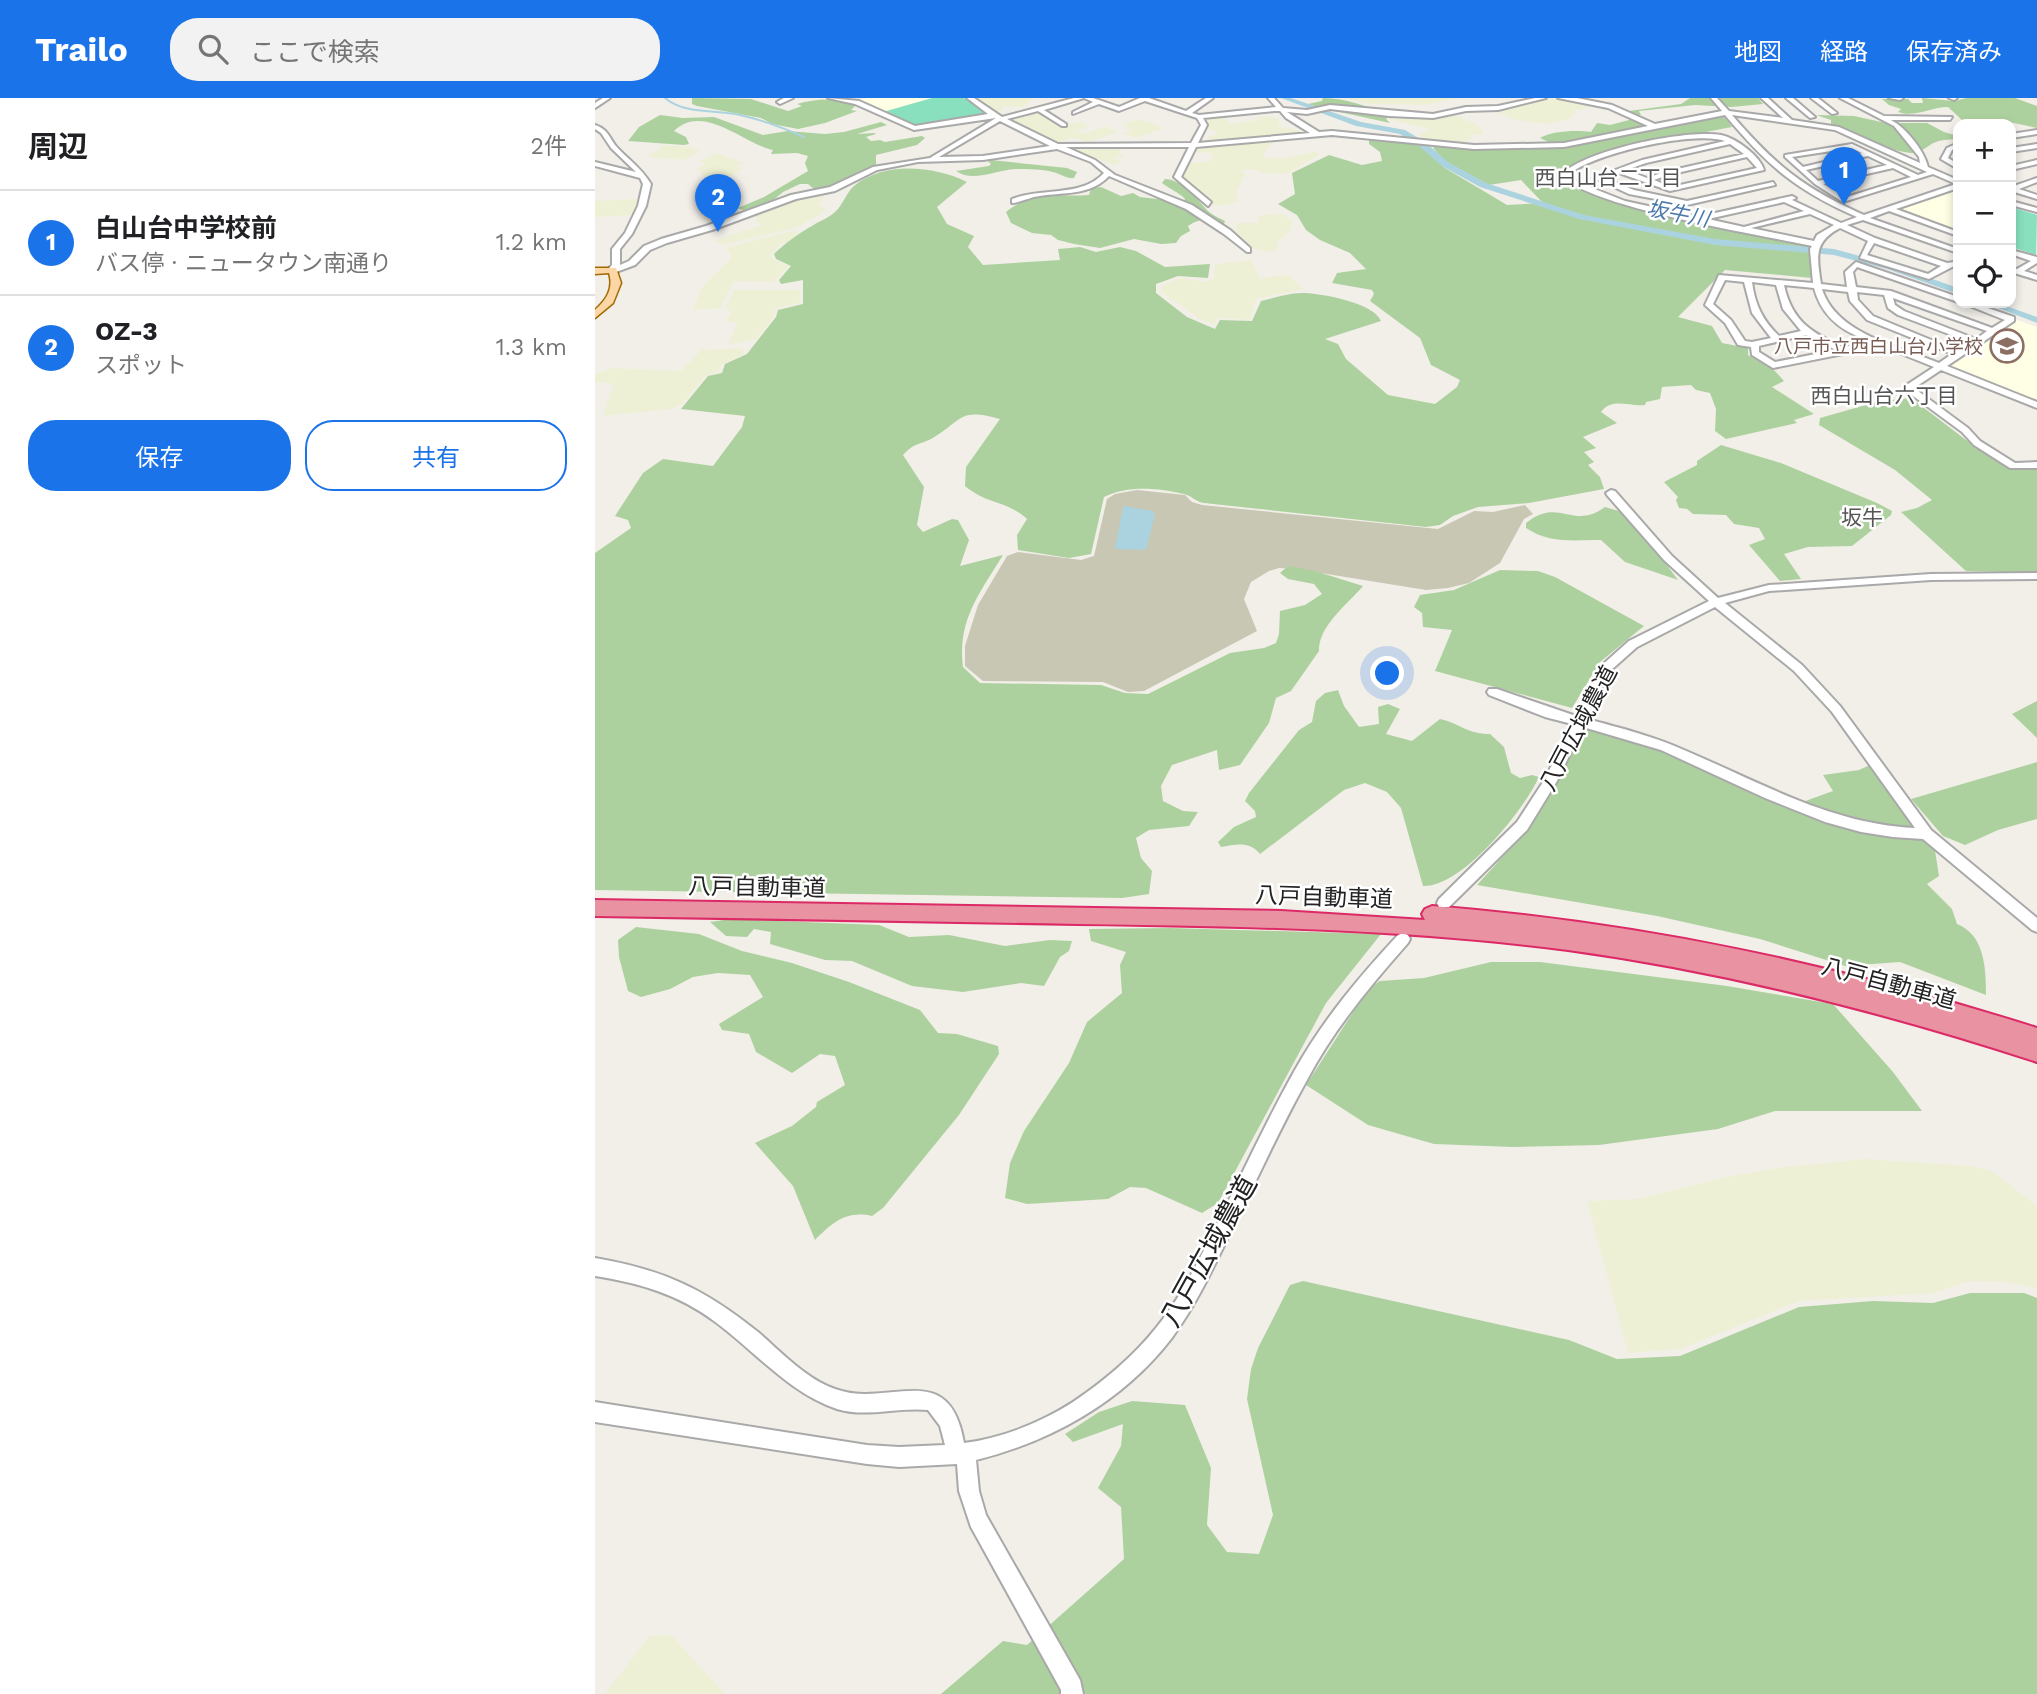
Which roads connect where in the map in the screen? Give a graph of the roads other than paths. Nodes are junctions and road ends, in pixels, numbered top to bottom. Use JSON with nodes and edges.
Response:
{"nodes":[{"id":1,"x":790,"y":98,"type":"edge"},
{"id":2,"x":831,"y":98,"type":"edge"},
{"id":3,"x":970,"y":98,"type":"edge"},
{"id":4,"x":1081,"y":98,"type":"edge"},
{"id":5,"x":1087,"y":98,"type":"edge"},
{"id":6,"x":1210,"y":98,"type":"edge"},
{"id":7,"x":1271,"y":98,"type":"edge"},
{"id":8,"x":1543,"y":98,"type":"edge"},
{"id":9,"x":1561,"y":98,"type":"edge"},
{"id":10,"x":1714,"y":98,"type":"edge"},
{"id":11,"x":1764,"y":98,"type":"edge"},
{"id":12,"x":1789,"y":98,"type":"edge"},
{"id":13,"x":1814,"y":98,"type":"edge"},
{"id":14,"x":1843,"y":98,"type":"edge"},
{"id":15,"x":1892,"y":98,"type":"edge"},
{"id":16,"x":1900,"y":98,"type":"edge"},
{"id":17,"x":605,"y":99,"type":"edge"},
{"id":18,"x":1143,"y":99,"type":"edge"},
{"id":19,"x":1338,"y":99,"type":"edge"},
{"id":20,"x":780,"y":102,"type":"dead end"},
{"id":21,"x":595,"y":103,"type":"edge"},
{"id":22,"x":1098,"y":103,"type":"junction"},
{"id":23,"x":1040,"y":110,"type":"junction"},
{"id":24,"x":1804,"y":110,"type":"junction"},
{"id":25,"x":1283,"y":111,"type":"junction"},
{"id":26,"x":1187,"y":113,"type":"junction"},
{"id":27,"x":1727,"y":113,"type":"junction"},
{"id":28,"x":1389,"y":114,"type":"junction"},
{"id":29,"x":997,"y":116,"type":"junction"},
{"id":30,"x":1199,"y":117,"type":"junction"},
{"id":31,"x":1812,"y":117,"type":"dead end"},
{"id":32,"x":1884,"y":118,"type":"junction"},
{"id":33,"x":1950,"y":118,"type":"dead end"},
{"id":34,"x":1055,"y":119,"type":"junction"},
{"id":35,"x":1790,"y":121,"type":"junction"},
{"id":36,"x":1064,"y":125,"type":"dead end"},
{"id":37,"x":595,"y":127,"type":"edge"},
{"id":38,"x":1655,"y":127,"type":"junction"},
{"id":39,"x":2037,"y":132,"type":"edge"},
{"id":40,"x":1317,"y":134,"type":"junction"},
{"id":41,"x":2021,"y":134,"type":"junction"},
{"id":42,"x":2016,"y":135,"type":"edge"},
{"id":43,"x":1733,"y":141,"type":"junction"},
{"id":44,"x":1193,"y":145,"type":"junction"},
{"id":45,"x":1055,"y":146,"type":"junction"},
{"id":46,"x":1953,"y":146,"type":"edge"},
{"id":47,"x":2037,"y":146,"type":"edge"},
{"id":48,"x":2016,"y":149,"type":"edge"},
{"id":49,"x":1747,"y":155,"type":"junction"},
{"id":50,"x":1869,"y":155,"type":"junction"},
{"id":51,"x":932,"y":159,"type":"junction"},
{"id":52,"x":2037,"y":162,"type":"edge"},
{"id":53,"x":595,"y":164,"type":"edge"},
{"id":54,"x":1953,"y":164,"type":"edge"},
{"id":55,"x":1894,"y":166,"type":"junction"},
{"id":56,"x":2016,"y":168,"type":"edge"},
{"id":57,"x":1801,"y":169,"type":"junction"},
{"id":58,"x":1619,"y":170,"type":"junction"},
{"id":59,"x":1929,"y":170,"type":"junction"},
{"id":60,"x":1752,"y":171,"type":"junction"},
{"id":61,"x":1109,"y":172,"type":"junction"},
{"id":62,"x":642,"y":176,"type":"junction"},
{"id":63,"x":1917,"y":177,"type":"junction"},
{"id":64,"x":2037,"y":180,"type":"edge"},
{"id":65,"x":1646,"y":181,"type":"junction"},
{"id":66,"x":1953,"y":182,"type":"edge"},
{"id":67,"x":1817,"y":183,"type":"junction"},
{"id":68,"x":1773,"y":184,"type":"junction"},
{"id":69,"x":1616,"y":186,"type":"junction"},
{"id":70,"x":1685,"y":186,"type":"junction"},
{"id":71,"x":1953,"y":187,"type":"edge"},
{"id":72,"x":1884,"y":188,"type":"junction"},
{"id":73,"x":2016,"y":188,"type":"edge"},
{"id":74,"x":2016,"y":190,"type":"edge"},
{"id":75,"x":1597,"y":192,"type":"junction"},
{"id":76,"x":1893,"y":192,"type":"dead end"},
{"id":77,"x":1902,"y":196,"type":"dead end"},
{"id":78,"x":2037,"y":197,"type":"edge"},
{"id":79,"x":1708,"y":198,"type":"junction"},
{"id":80,"x":1784,"y":200,"type":"junction"},
{"id":81,"x":1015,"y":201,"type":"dead end"},
{"id":82,"x":1914,"y":201,"type":"junction"},
{"id":83,"x":1208,"y":204,"type":"dead end"},
{"id":84,"x":2016,"y":204,"type":"edge"},
{"id":85,"x":1889,"y":209,"type":"junction"},
{"id":86,"x":2037,"y":210,"type":"edge"},
{"id":87,"x":1731,"y":212,"type":"junction"},
{"id":88,"x":1810,"y":212,"type":"junction"},
{"id":89,"x":1865,"y":217,"type":"junction"},
{"id":90,"x":1701,"y":219,"type":"junction"},
{"id":91,"x":1840,"y":226,"type":"junction"},
{"id":92,"x":1744,"y":228,"type":"junction"},
{"id":93,"x":1953,"y":232,"type":"edge"},
{"id":94,"x":1872,"y":240,"type":"junction"},
{"id":95,"x":1815,"y":247,"type":"junction"},
{"id":96,"x":1953,"y":249,"type":"edge"},
{"id":97,"x":1247,"y":250,"type":"dead end"},
{"id":98,"x":2016,"y":253,"type":"edge"},
{"id":99,"x":1953,"y":263,"type":"edge"},
{"id":100,"x":1948,"y":266,"type":"junction"},
{"id":101,"x":612,"y":270,"type":"junction"},
{"id":102,"x":2016,"y":270,"type":"edge"},
{"id":103,"x":2016,"y":270,"type":"edge"},
{"id":104,"x":595,"y":271,"type":"edge"},
{"id":105,"x":2037,"y":278,"type":"edge"},
{"id":106,"x":1748,"y":280,"type":"junction"},
{"id":107,"x":1779,"y":282,"type":"junction"},
{"id":108,"x":1819,"y":286,"type":"junction"},
{"id":109,"x":1852,"y":288,"type":"junction"},
{"id":110,"x":1888,"y":293,"type":"junction"},
{"id":111,"x":1953,"y":298,"type":"edge"},
{"id":112,"x":1980,"y":308,"type":"edge"},
{"id":113,"x":595,"y":315,"type":"edge"},
{"id":114,"x":1994,"y":331,"type":"junction"},
{"id":115,"x":1807,"y":332,"type":"junction"},
{"id":116,"x":1869,"y":338,"type":"junction"},
{"id":117,"x":1778,"y":339,"type":"junction"},
{"id":118,"x":1977,"y":342,"type":"junction"},
{"id":119,"x":1754,"y":345,"type":"junction"},
{"id":120,"x":1845,"y":351,"type":"junction"},
{"id":121,"x":1959,"y":354,"type":"junction"},
{"id":122,"x":1940,"y":366,"type":"junction"},
{"id":123,"x":2037,"y":405,"type":"edge"},
{"id":124,"x":2037,"y":465,"type":"edge"},
{"id":125,"x":1611,"y":493,"type":"dead end"},
{"id":126,"x":2037,"y":576,"type":"edge"},
{"id":127,"x":1716,"y":602,"type":"junction"},
{"id":128,"x":1493,"y":692,"type":"dead end"},
{"id":129,"x":1579,"y":720,"type":"junction"},
{"id":130,"x":1926,"y":834,"type":"junction"},
{"id":131,"x":595,"y":901,"type":"edge"},
{"id":132,"x":1444,"y":903,"type":"dead end"},
{"id":133,"x":595,"y":908,"type":"edge"},
{"id":134,"x":2037,"y":926,"type":"edge"},
{"id":135,"x":1403,"y":939,"type":"dead end"},
{"id":136,"x":2037,"y":1037,"type":"edge"},
{"id":137,"x":2037,"y":1054,"type":"edge"},
{"id":138,"x":595,"y":1267,"type":"edge"},
{"id":139,"x":595,"y":1412,"type":"edge"},
{"id":140,"x":960,"y":1454,"type":"junction"},
{"id":141,"x":1072,"y":1694,"type":"edge"}],
"edges":[{"from":1,"to":20,"type":"street"},
{"from":2,"to":29,"type":"street"},
{"from":3,"to":29,"type":"street"},
{"from":4,"to":23,"type":"street"},
{"from":5,"to":22,"type":"street"},
{"from":6,"to":26,"type":"street"},
{"from":7,"to":25,"type":"street"},
{"from":8,"to":28,"type":"street"},
{"from":9,"to":38,"type":"street"},
{"from":10,"to":27,"type":"street"},
{"from":11,"to":35,"type":"street"},
{"from":12,"to":24,"type":"street"},
{"from":13,"to":24,"type":"street"},
{"from":14,"to":32,"type":"street"},
{"from":15,"to":16,"type":"street"},
{"from":17,"to":21,"type":"street"},
{"from":18,"to":22,"type":"street"},
{"from":18,"to":26,"type":"street"},
{"from":19,"to":28,"type":"street"},
{"from":22,"to":34,"type":"street"},
{"from":23,"to":29,"type":"street"},
{"from":23,"to":34,"type":"street"},
{"from":24,"to":31,"type":"street"},
{"from":25,"to":28,"type":"street"},
{"from":25,"to":30,"type":"street"},
{"from":25,"to":40,"type":"street"},
{"from":26,"to":30,"type":"street"},
{"from":27,"to":35,"type":"street"},
{"from":27,"to":38,"type":"street"},
{"from":27,"to":89,"type":"street"},
{"from":29,"to":45,"type":"street"},
{"from":29,"to":51,"type":"street"},
{"from":30,"to":44,"type":"street"},
{"from":32,"to":33,"type":"street"},
{"from":32,"to":59,"type":"street"},
{"from":34,"to":36,"type":"street"},
{"from":35,"to":59,"type":"street"},
{"from":37,"to":62,"type":"street"},
{"from":38,"to":40,"type":"street"},
{"from":39,"to":41,"type":"street"},
{"from":40,"to":44,"type":"street"},
{"from":41,"to":42,"type":"street"},
{"from":41,"to":47,"type":"street"},
{"from":43,"to":49,"type":"street"},
{"from":43,"to":58,"type":"street"},
{"from":43,"to":75,"type":"street"},
{"from":44,"to":45,"type":"street"},
{"from":44,"to":83,"type":"street"},
{"from":45,"to":51,"type":"street"},
{"from":45,"to":61,"type":"street"},
{"from":46,"to":54,"type":"street"},
{"from":47,"to":48,"type":"street"},
{"from":49,"to":60,"type":"street"},
{"from":49,"to":65,"type":"street"},
{"from":50,"to":55,"type":"street"},
{"from":50,"to":57,"type":"street"},
{"from":50,"to":57,"type":"street"},
{"from":51,"to":101,"type":"street"},
{"from":52,"to":56,"type":"street"},
{"from":53,"to":62,"type":"street"},
{"from":55,"to":63,"type":"street"},
{"from":55,"to":67,"type":"street"},
{"from":57,"to":67,"type":"street"},
{"from":58,"to":65,"type":"street"},
{"from":58,"to":69,"type":"street"},
{"from":59,"to":63,"type":"street"},
{"from":59,"to":66,"type":"street"},
{"from":60,"to":68,"type":"street"},
{"from":60,"to":70,"type":"street"},
{"from":61,"to":81,"type":"street"},
{"from":61,"to":97,"type":"street"},
{"from":62,"to":101,"type":"street"},
{"from":63,"to":72,"type":"street"},
{"from":64,"to":73,"type":"street"},
{"from":65,"to":70,"type":"street"},
{"from":67,"to":72,"type":"street"},
{"from":68,"to":79,"type":"street"},
{"from":68,"to":80,"type":"street"},
{"from":69,"to":75,"type":"street"},
{"from":69,"to":79,"type":"street"},
{"from":70,"to":79,"type":"street"},
{"from":71,"to":82,"type":"street"},
{"from":72,"to":76,"type":"street"},
{"from":74,"to":78,"type":"street"},
{"from":75,"to":90,"type":"street"},
{"from":77,"to":82,"type":"street"},
{"from":79,"to":87,"type":"street"},
{"from":80,"to":87,"type":"street"},
{"from":80,"to":88,"type":"street"},
{"from":82,"to":85,"type":"street"},
{"from":84,"to":86,"type":"street"},
{"from":85,"to":89,"type":"street"},
{"from":85,"to":93,"type":"street"},
{"from":87,"to":90,"type":"street"},
{"from":88,"to":91,"type":"street"},
{"from":88,"to":92,"type":"street"},
{"from":89,"to":91,"type":"street"},
{"from":89,"to":96,"type":"street"},
{"from":90,"to":92,"type":"street"},
{"from":91,"to":94,"type":"street"},
{"from":91,"to":95,"type":"street"},
{"from":92,"to":95,"type":"street"},
{"from":94,"to":100,"type":"street"},
{"from":94,"to":100,"type":"street"},
{"from":95,"to":108,"type":"street"},
{"from":98,"to":102,"type":"street"},
{"from":99,"to":100,"type":"street"},
{"from":101,"to":104,"type":"main road"},
{"from":101,"to":113,"type":"main road"},
{"from":103,"to":105,"type":"street"},
{"from":106,"to":107,"type":"street"},
{"from":106,"to":117,"type":"street"},
{"from":106,"to":119,"type":"street"},
{"from":107,"to":108,"type":"street"},
{"from":107,"to":115,"type":"street"},
{"from":108,"to":109,"type":"street"},
{"from":108,"to":116,"type":"street"},
{"from":109,"to":110,"type":"street"},
{"from":109,"to":111,"type":"street"},
{"from":109,"to":121,"type":"street"},
{"from":110,"to":114,"type":"street"},
{"from":110,"to":118,"type":"street"},
{"from":112,"to":114,"type":"street"},
{"from":114,"to":118,"type":"street"},
{"from":115,"to":117,"type":"street"},
{"from":115,"to":120,"type":"street"},
{"from":116,"to":120,"type":"street"},
{"from":116,"to":122,"type":"street"},
{"from":117,"to":119,"type":"street"},
{"from":118,"to":121,"type":"street"},
{"from":119,"to":120,"type":"street"},
{"from":121,"to":122,"type":"street"},
{"from":122,"to":123,"type":"street"},
{"from":122,"to":124,"type":"street"},
{"from":125,"to":127,"type":"street"},
{"from":126,"to":127,"type":"street","name":"八戸広域農道"},
{"from":127,"to":129,"type":"street","name":"八戸広域農道"},
{"from":127,"to":130,"type":"street"},
{"from":128,"to":129,"type":"street"},
{"from":129,"to":130,"type":"street"},
{"from":129,"to":132,"type":"street","name":"八戸広域農道"},
{"from":130,"to":134,"type":"street"},
{"from":131,"to":136,"type":"highway","name":"八戸自動車道"},
{"from":133,"to":137,"type":"highway","name":"八戸自動車道"},
{"from":135,"to":140,"type":"street","name":"八戸広域農道"},
{"from":138,"to":140,"type":"street"},
{"from":139,"to":140,"type":"street","name":"八戸広域農道"},
{"from":140,"to":141,"type":"street"}]}
